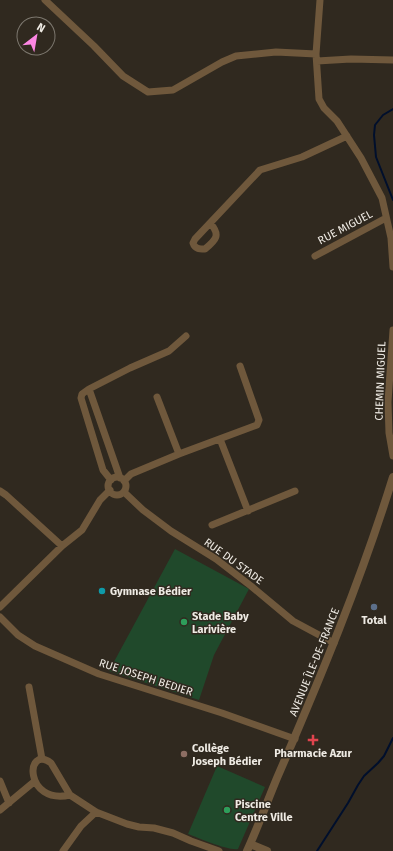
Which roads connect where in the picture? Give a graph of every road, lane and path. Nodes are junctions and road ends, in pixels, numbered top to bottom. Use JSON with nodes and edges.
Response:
{"nodes":[{"id":1,"x":45,"y":0,"type":"edge"},
{"id":2,"x":320,"y":0,"type":"edge"},
{"id":3,"x":316,"y":58,"type":"junction"},
{"id":4,"x":393,"y":60,"type":"edge"},
{"id":5,"x":347,"y":136,"type":"junction"},
{"id":6,"x":386,"y":218,"type":"junction"},
{"id":7,"x":210,"y":223,"type":"dead end"},
{"id":8,"x":315,"y":256,"type":"dead end"},
{"id":9,"x":393,"y":267,"type":"edge"},
{"id":10,"x":393,"y":330,"type":"edge"},
{"id":11,"x":186,"y":336,"type":"dead end"},
{"id":12,"x":240,"y":366,"type":"dead end"},
{"id":13,"x":89,"y":389,"type":"junction"},
{"id":14,"x":157,"y":396,"type":"dead end"},
{"id":15,"x":220,"y":439,"type":"junction"},
{"id":16,"x":178,"y":454,"type":"junction"},
{"id":17,"x":393,"y":456,"type":"edge"},
{"id":18,"x":393,"y":477,"type":"edge"},
{"id":19,"x":122,"y":479,"type":"junction"},
{"id":20,"x":111,"y":480,"type":"junction"},
{"id":21,"x":110,"y":490,"type":"junction"},
{"id":22,"x":0,"y":491,"type":"edge"},
{"id":23,"x":295,"y":491,"type":"dead end"},
{"id":24,"x":124,"y":492,"type":"junction"},
{"id":25,"x":248,"y":511,"type":"junction"},
{"id":26,"x":212,"y":525,"type":"dead end"},
{"id":27,"x":62,"y":546,"type":"junction"},
{"id":28,"x":0,"y":607,"type":"edge"},
{"id":29,"x":0,"y":618,"type":"edge"},
{"id":30,"x":334,"y":643,"type":"junction"},
{"id":31,"x":29,"y":688,"type":"dead end"},
{"id":32,"x":295,"y":739,"type":"junction"},
{"id":33,"x":42,"y":759,"type":"junction"},
{"id":34,"x":0,"y":781,"type":"edge"},
{"id":35,"x":34,"y":781,"type":"junction"},
{"id":36,"x":70,"y":795,"type":"junction"},
{"id":37,"x":9,"y":803,"type":"junction"},
{"id":38,"x":0,"y":810,"type":"edge"},
{"id":39,"x":96,"y":812,"type":"junction"},
{"id":40,"x":248,"y":847,"type":"edge"},
{"id":41,"x":63,"y":851,"type":"edge"},
{"id":42,"x":219,"y":851,"type":"edge"},
{"id":43,"x":267,"y":851,"type":"edge"}],
"edges":[{"from":1,"to":3,"type":"street"},
{"from":2,"to":3,"type":"street"},
{"from":3,"to":4,"type":"street"},
{"from":3,"to":5,"type":"street"},
{"from":5,"to":6,"type":"street"},
{"from":5,"to":7,"type":"street"},
{"from":6,"to":8,"type":"street","name":"RUE MIGUEL"},
{"from":6,"to":9,"type":"street"},
{"from":10,"to":17,"type":"street","name":"CHEMIN MIGUEL"},
{"from":11,"to":13,"type":"street"},
{"from":12,"to":15,"type":"street"},
{"from":13,"to":19,"type":"street"},
{"from":13,"to":20,"type":"street"},
{"from":14,"to":16,"type":"street"},
{"from":15,"to":16,"type":"street"},
{"from":15,"to":25,"type":"street"},
{"from":16,"to":19,"type":"street"},
{"from":18,"to":30,"type":"street","name":"AVENUE ÎLE-DE-FRANCE"},
{"from":19,"to":20,"type":"street"},
{"from":19,"to":24,"type":"street"},
{"from":20,"to":21,"type":"street"},
{"from":21,"to":24,"type":"street"},
{"from":21,"to":27,"type":"street"},
{"from":22,"to":27,"type":"street"},
{"from":23,"to":25,"type":"street","name":"RUE DU STADE"},
{"from":24,"to":30,"type":"street","name":"RUE DU STADE"},
{"from":25,"to":26,"type":"street","name":"RUE DU STADE"},
{"from":27,"to":28,"type":"street"},
{"from":29,"to":32,"type":"street","name":"RUE JOSEPH BEDIER"},
{"from":30,"to":32,"type":"street","name":"AVENUE ÎLE-DE-FRANCE"},
{"from":31,"to":33,"type":"street"},
{"from":32,"to":40,"type":"street","name":"AVENUE ÎLE-DE-FRANCE"},
{"from":33,"to":35,"type":"street"},
{"from":33,"to":36,"type":"street"},
{"from":34,"to":37,"type":"street"},
{"from":35,"to":36,"type":"street"},
{"from":35,"to":37,"type":"street"},
{"from":36,"to":39,"type":"street"},
{"from":37,"to":38,"type":"street"},
{"from":39,"to":41,"type":"street"},
{"from":39,"to":42,"type":"street"},
{"from":40,"to":43,"type":"street"}]}
